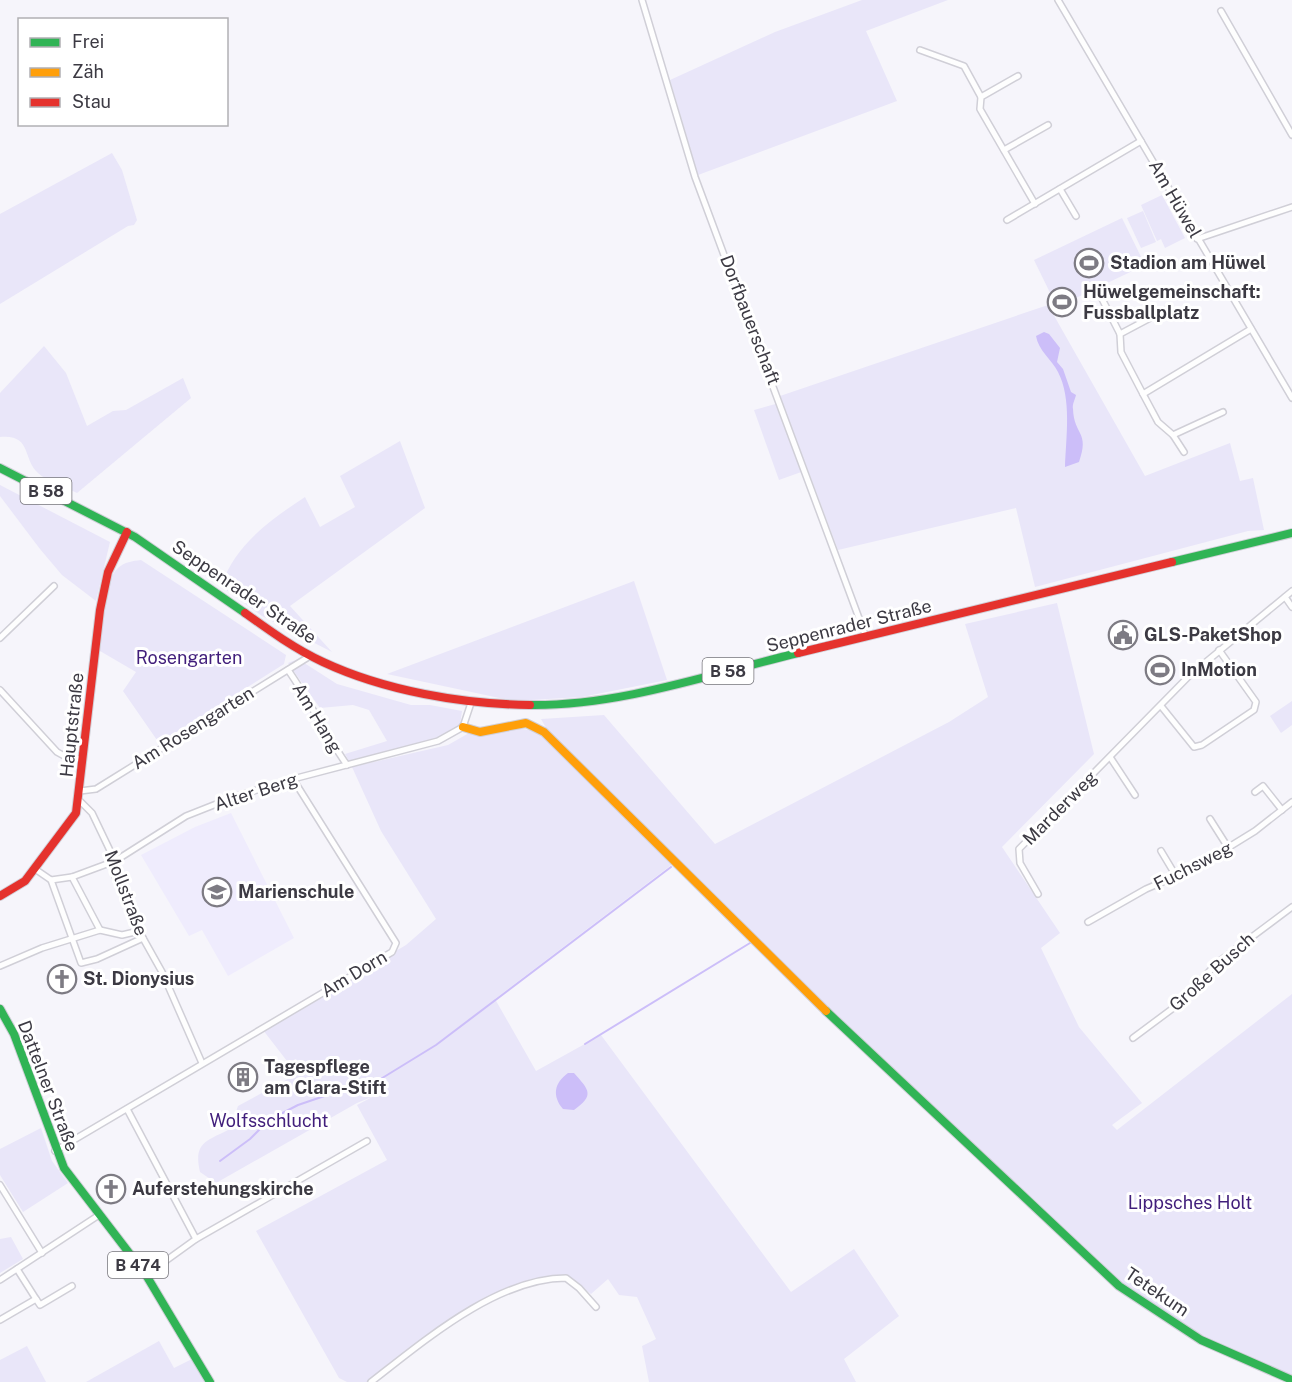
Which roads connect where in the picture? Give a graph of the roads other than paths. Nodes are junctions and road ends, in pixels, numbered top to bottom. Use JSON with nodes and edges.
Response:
{"nodes":[{"id":1,"x":642,"y":0,"type":"edge"},
{"id":2,"x":1058,"y":0,"type":"edge"},
{"id":3,"x":1221,"y":10,"type":"dead end"},
{"id":4,"x":920,"y":50,"type":"dead end"},
{"id":5,"x":1018,"y":76,"type":"dead end"},
{"id":6,"x":981,"y":98,"type":"junction"},
{"id":7,"x":1048,"y":124,"type":"dead end"},
{"id":8,"x":1292,"y":135,"type":"edge"},
{"id":9,"x":1141,"y":141,"type":"junction"},
{"id":10,"x":1004,"y":150,"type":"junction"},
{"id":11,"x":1060,"y":189,"type":"junction"},
{"id":12,"x":1035,"y":204,"type":"junction"},
{"id":13,"x":1292,"y":207,"type":"edge"},
{"id":14,"x":1076,"y":216,"type":"dead end"},
{"id":15,"x":1007,"y":220,"type":"dead end"},
{"id":16,"x":1197,"y":239,"type":"junction"},
{"id":17,"x":1098,"y":291,"type":"dead end"},
{"id":18,"x":1169,"y":308,"type":"dead end"},
{"id":19,"x":1251,"y":329,"type":"junction"},
{"id":20,"x":1120,"y":334,"type":"junction"},
{"id":21,"x":1143,"y":394,"type":"junction"},
{"id":22,"x":1292,"y":398,"type":"edge"},
{"id":23,"x":1223,"y":412,"type":"dead end"},
{"id":24,"x":1173,"y":435,"type":"junction"},
{"id":25,"x":1184,"y":452,"type":"dead end"},
{"id":26,"x":0,"y":468,"type":"edge"},
{"id":27,"x":127,"y":532,"type":"junction"},
{"id":28,"x":1292,"y":533,"type":"edge"},
{"id":29,"x":54,"y":586,"type":"dead end"},
{"id":30,"x":1292,"y":591,"type":"edge"},
{"id":31,"x":1285,"y":597,"type":"junction"},
{"id":32,"x":1292,"y":607,"type":"edge"},
{"id":33,"x":866,"y":637,"type":"junction"},
{"id":34,"x":0,"y":638,"type":"edge"},
{"id":35,"x":1219,"y":650,"type":"junction"},
{"id":36,"x":308,"y":658,"type":"junction"},
{"id":37,"x":288,"y":670,"type":"junction"},
{"id":38,"x":0,"y":690,"type":"edge"},
{"id":39,"x":471,"y":703,"type":"junction"},
{"id":40,"x":1161,"y":706,"type":"junction"},
{"id":41,"x":463,"y":727,"type":"junction"},
{"id":42,"x":1110,"y":757,"type":"junction"},
{"id":43,"x":82,"y":759,"type":"junction"},
{"id":44,"x":347,"y":765,"type":"junction"},
{"id":45,"x":293,"y":779,"type":"junction"},
{"id":46,"x":1255,"y":792,"type":"dead end"},
{"id":47,"x":79,"y":795,"type":"junction"},
{"id":48,"x":1135,"y":795,"type":"dead end"},
{"id":49,"x":1292,"y":802,"type":"edge"},
{"id":50,"x":1282,"y":810,"type":"junction"},
{"id":51,"x":1210,"y":819,"type":"dead end"},
{"id":52,"x":1229,"y":849,"type":"junction"},
{"id":53,"x":1161,"y":851,"type":"dead end"},
{"id":54,"x":115,"y":861,"type":"junction"},
{"id":55,"x":35,"y":869,"type":"junction"},
{"id":56,"x":1176,"y":876,"type":"junction"},
{"id":57,"x":72,"y":877,"type":"junction"},
{"id":58,"x":51,"y":880,"type":"junction"},
{"id":59,"x":1038,"y":894,"type":"dead end"},
{"id":60,"x":0,"y":896,"type":"edge"},
{"id":61,"x":1292,"y":907,"type":"edge"},
{"id":62,"x":1088,"y":922,"type":"dead end"},
{"id":63,"x":100,"y":930,"type":"junction"},
{"id":64,"x":138,"y":931,"type":"junction"},
{"id":65,"x":142,"y":938,"type":"junction"},
{"id":66,"x":71,"y":940,"type":"junction"},
{"id":67,"x":0,"y":966,"type":"edge"},
{"id":68,"x":0,"y":1009,"type":"edge"},
{"id":69,"x":1133,"y":1038,"type":"dead end"},
{"id":70,"x":202,"y":1064,"type":"junction"},
{"id":71,"x":127,"y":1109,"type":"junction"},
{"id":72,"x":367,"y":1141,"type":"dead end"},
{"id":73,"x":56,"y":1150,"type":"junction"},
{"id":74,"x":0,"y":1185,"type":"edge"},
{"id":75,"x":99,"y":1215,"type":"junction"},
{"id":76,"x":196,"y":1239,"type":"junction"},
{"id":77,"x":42,"y":1253,"type":"junction"},
{"id":78,"x":17,"y":1269,"type":"junction"},
{"id":79,"x":146,"y":1275,"type":"junction"},
{"id":80,"x":0,"y":1280,"type":"edge"},
{"id":81,"x":72,"y":1286,"type":"dead end"},
{"id":82,"x":36,"y":1299,"type":"junction"},
{"id":83,"x":596,"y":1307,"type":"dead end"},
{"id":84,"x":0,"y":1320,"type":"edge"},
{"id":85,"x":1292,"y":1380,"type":"edge"},
{"id":86,"x":210,"y":1382,"type":"edge"},
{"id":87,"x":371,"y":1382,"type":"edge"}],
"edges":[{"from":1,"to":33,"type":"street","name":"Dorfbauerschaft"},
{"from":2,"to":9,"type":"street","name":"Am Hüwel"},
{"from":3,"to":8,"type":"street"},
{"from":4,"to":6,"type":"street"},
{"from":5,"to":6,"type":"street"},
{"from":6,"to":10,"type":"street"},
{"from":7,"to":10,"type":"street"},
{"from":9,"to":11,"type":"street"},
{"from":9,"to":16,"type":"street","name":"Am Hüwel"},
{"from":10,"to":12,"type":"street"},
{"from":11,"to":12,"type":"street"},
{"from":11,"to":14,"type":"street"},
{"from":12,"to":15,"type":"street"},
{"from":13,"to":16,"type":"street"},
{"from":16,"to":19,"type":"street","name":"Am Hüwel"},
{"from":17,"to":20,"type":"street"},
{"from":18,"to":20,"type":"street"},
{"from":19,"to":21,"type":"street"},
{"from":19,"to":22,"type":"street","name":"Am Hüwel"},
{"from":20,"to":21,"type":"street"},
{"from":21,"to":24,"type":"street"},
{"from":23,"to":24,"type":"street"},
{"from":24,"to":25,"type":"street"},
{"from":26,"to":27,"type":"main road","name":"Seppenrader Straße","number":"B 58"},
{"from":27,"to":36,"type":"main road","name":"Seppenrader Straße","number":"B 58"},
{"from":27,"to":43,"type":"main road","name":"Hauptstraße"},
{"from":28,"to":33,"type":"main road","name":"Seppenrader Straße","number":"B 58"},
{"from":29,"to":34,"type":"street"},
{"from":30,"to":31,"type":"street","name":"Marderweg"},
{"from":31,"to":32,"type":"street"},
{"from":31,"to":35,"type":"street","name":"Marderweg"},
{"from":33,"to":39,"type":"main road","name":"Seppenrader Straße","number":"B 58"},
{"from":35,"to":40,"type":"street","name":"Marderweg"},
{"from":35,"to":40,"type":"street"},
{"from":36,"to":37,"type":"street","name":"Am Rosengarten"},
{"from":36,"to":39,"type":"main road","name":"Seppenrader Straße","number":"B 58"},
{"from":37,"to":44,"type":"street","name":"Am Hang"},
{"from":37,"to":47,"type":"street","name":"Am Rosengarten"},
{"from":38,"to":43,"type":"street"},
{"from":39,"to":41,"type":"street"},
{"from":40,"to":42,"type":"street","name":"Marderweg"},
{"from":41,"to":44,"type":"street","name":"Alter Berg"},
{"from":41,"to":85,"type":"main road","name":"Tetekum"},
{"from":42,"to":48,"type":"street","name":"Marderweg"},
{"from":42,"to":59,"type":"street","name":"Marderweg"},
{"from":43,"to":47,"type":"main road","name":"Hauptstraße"},
{"from":44,"to":45,"type":"street","name":"Alter Berg"},
{"from":45,"to":54,"type":"street","name":"Alter Berg"},
{"from":45,"to":70,"type":"street","name":"Am Dorn"},
{"from":46,"to":50,"type":"street"},
{"from":47,"to":54,"type":"street","name":"Mollstraße"},
{"from":47,"to":55,"type":"main road","name":"Hauptstraße"},
{"from":49,"to":50,"type":"street","name":"Fuchsweg"},
{"from":50,"to":52,"type":"street","name":"Fuchsweg"},
{"from":51,"to":52,"type":"street"},
{"from":52,"to":56,"type":"street","name":"Fuchsweg"},
{"from":53,"to":56,"type":"street"},
{"from":54,"to":57,"type":"street","name":"Alter Berg"},
{"from":54,"to":64,"type":"street","name":"Mollstraße"},
{"from":55,"to":58,"type":"street"},
{"from":55,"to":60,"type":"main road","name":"Hauptstraße"},
{"from":56,"to":62,"type":"street","name":"Fuchsweg"},
{"from":57,"to":58,"type":"street","name":"Alter Berg"},
{"from":57,"to":63,"type":"street"},
{"from":58,"to":66,"type":"street"},
{"from":61,"to":69,"type":"street","name":"Große Busch"},
{"from":63,"to":64,"type":"street"},
{"from":63,"to":66,"type":"street"},
{"from":64,"to":65,"type":"street","name":"Mollstraße"},
{"from":65,"to":66,"type":"street"},
{"from":65,"to":70,"type":"street","name":"Mollstraße"},
{"from":66,"to":67,"type":"street"},
{"from":68,"to":73,"type":"main road","name":"Dattelner Straße","number":"B 474"},
{"from":70,"to":71,"type":"street"},
{"from":71,"to":73,"type":"street"},
{"from":71,"to":76,"type":"street"},
{"from":72,"to":76,"type":"street"},
{"from":73,"to":75,"type":"main road","name":"Dattelner Straße","number":"B 474"},
{"from":74,"to":77,"type":"street"},
{"from":75,"to":77,"type":"street"},
{"from":75,"to":79,"type":"main road","name":"Dattelner Straße","number":"B 474"},
{"from":76,"to":79,"type":"street"},
{"from":77,"to":78,"type":"street"},
{"from":78,"to":80,"type":"street"},
{"from":78,"to":82,"type":"street"},
{"from":79,"to":86,"type":"main road","name":"Dattelner Straße","number":"B 474"},
{"from":81,"to":82,"type":"street"},
{"from":82,"to":84,"type":"street"},
{"from":83,"to":87,"type":"street"}]}
